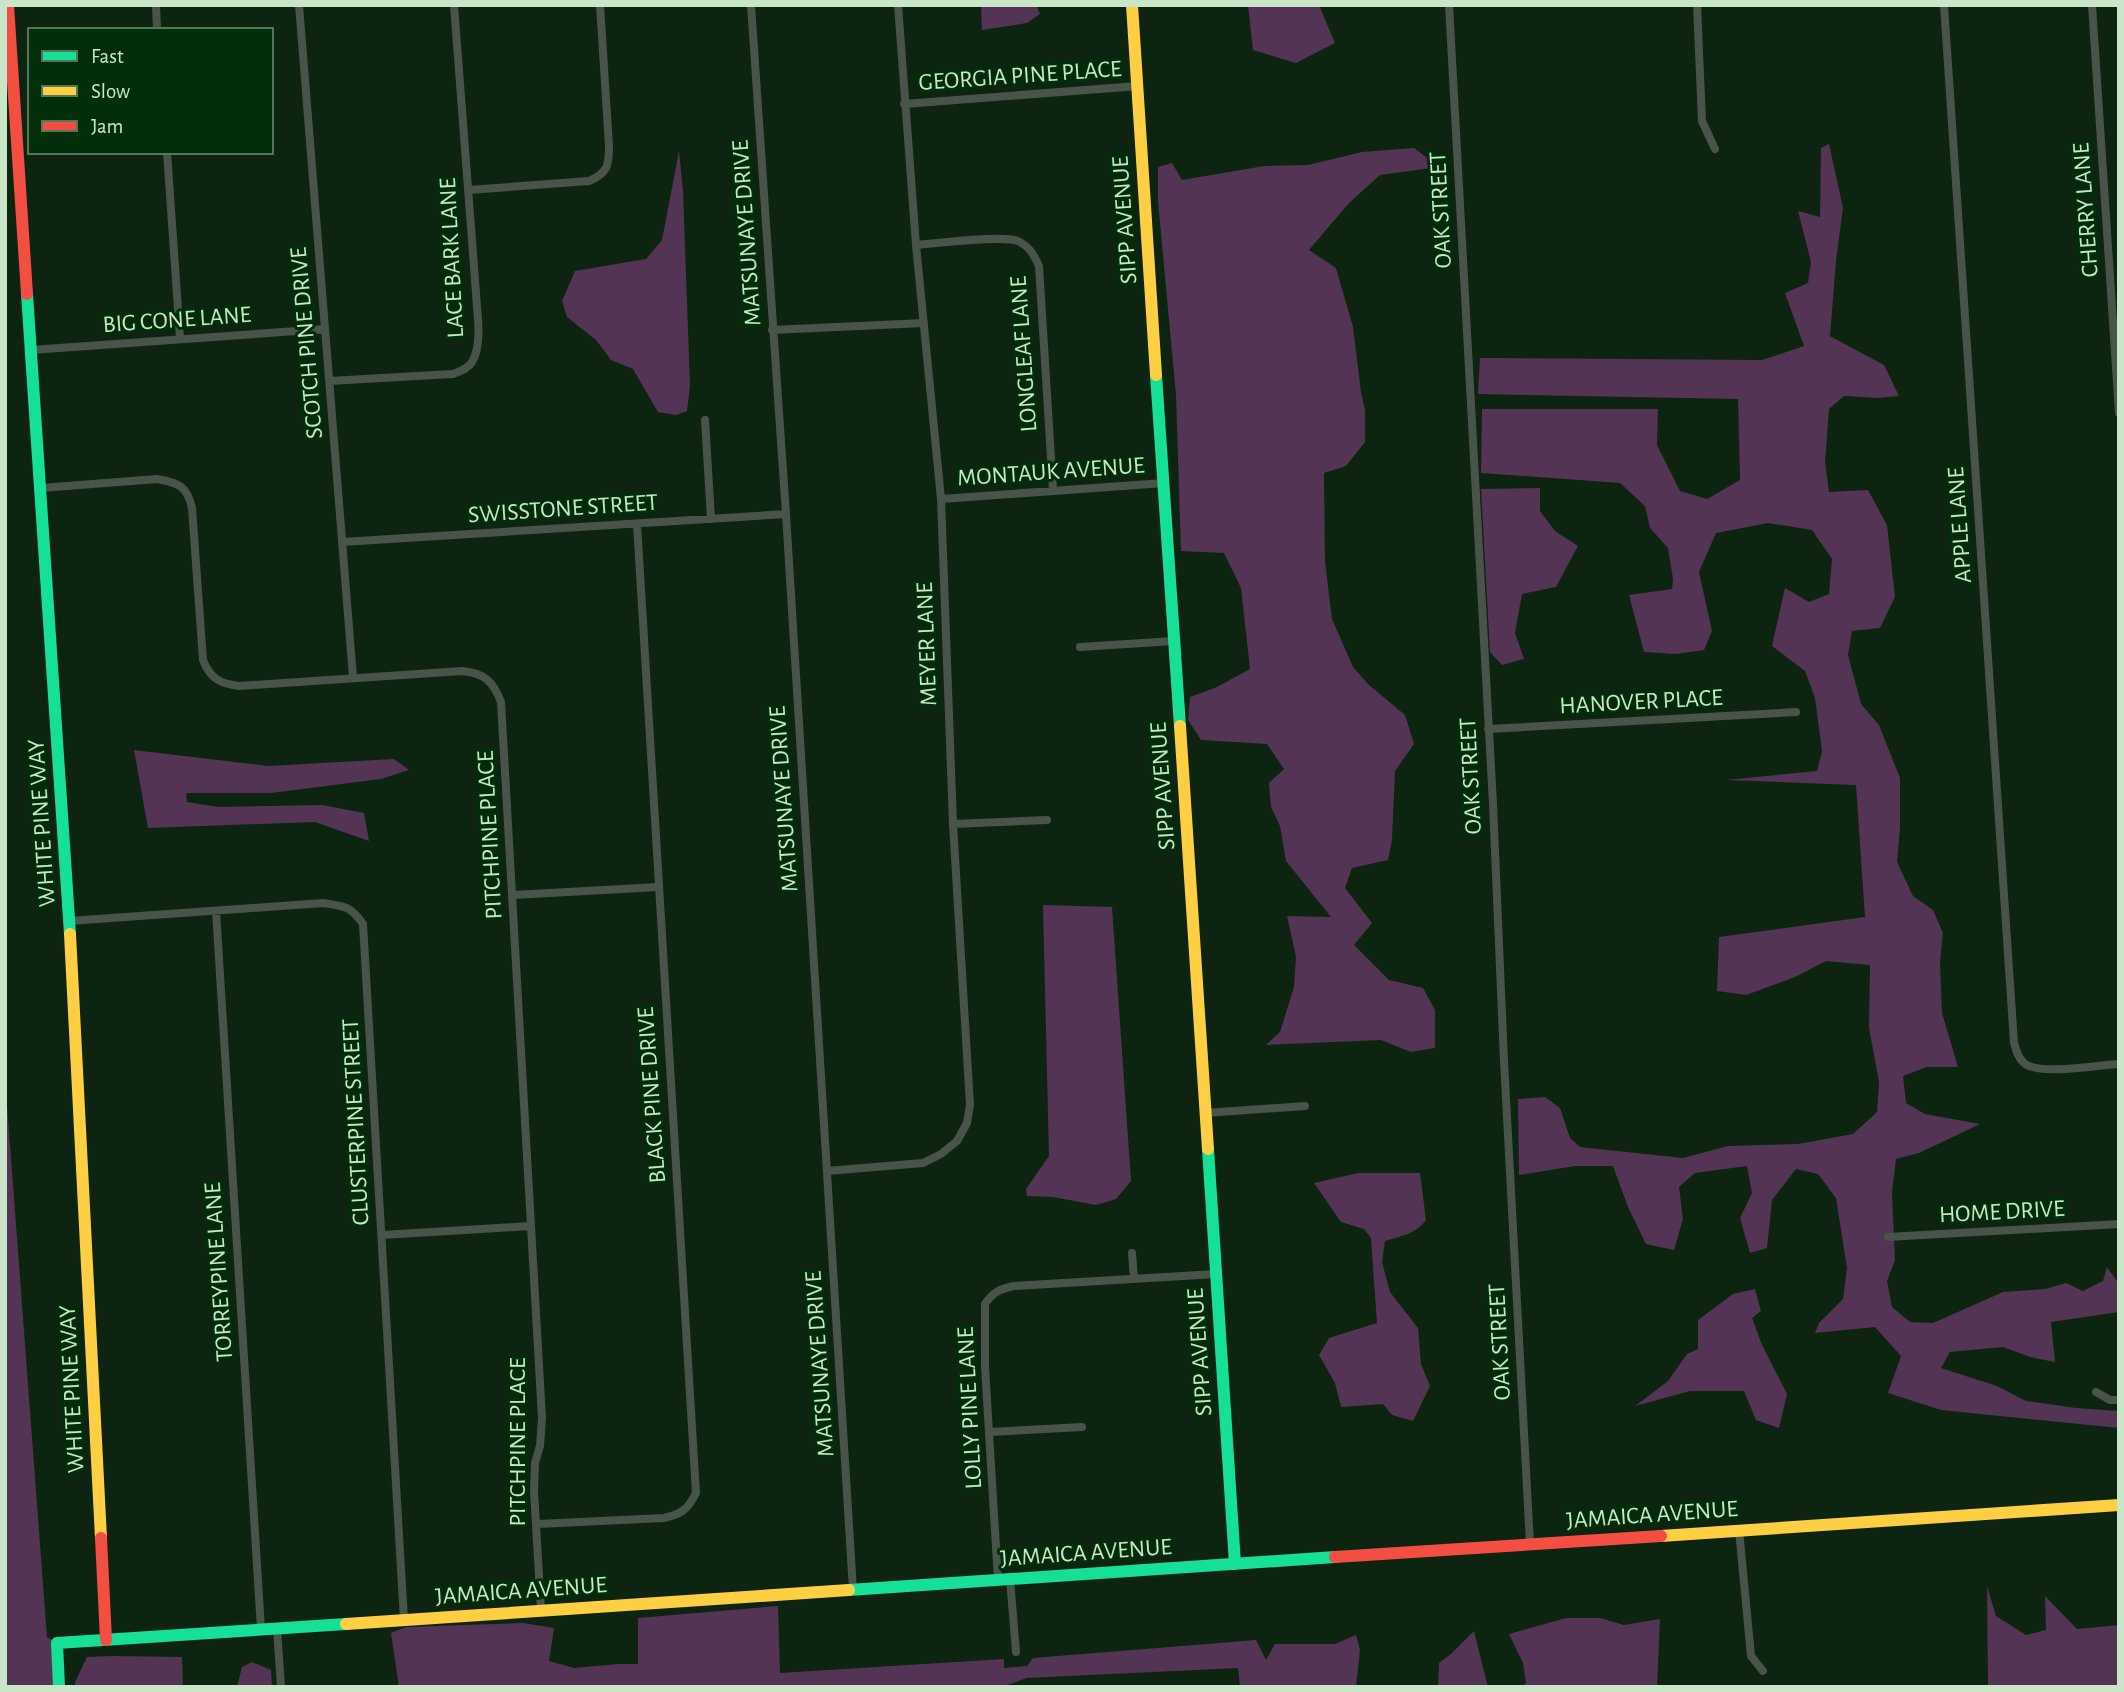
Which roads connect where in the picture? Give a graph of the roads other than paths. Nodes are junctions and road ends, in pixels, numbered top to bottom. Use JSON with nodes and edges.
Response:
{"nodes":[{"id":1,"x":8,"y":5,"type":"edge"},
{"id":2,"x":156,"y":5,"type":"edge"},
{"id":3,"x":299,"y":5,"type":"edge"},
{"id":4,"x":454,"y":5,"type":"edge"},
{"id":5,"x":600,"y":5,"type":"edge"},
{"id":6,"x":751,"y":5,"type":"edge"},
{"id":7,"x":898,"y":5,"type":"edge"},
{"id":8,"x":1132,"y":5,"type":"edge"},
{"id":9,"x":1449,"y":5,"type":"edge"},
{"id":10,"x":1697,"y":5,"type":"edge"},
{"id":11,"x":1944,"y":5,"type":"edge"},
{"id":12,"x":2092,"y":5,"type":"edge"},
{"id":13,"x":158,"y":28,"type":"edge"},
{"id":14,"x":1138,"y":86,"type":"junction"},
{"id":15,"x":904,"y":104,"type":"junction"},
{"id":16,"x":1715,"y":149,"type":"dead end"},
{"id":17,"x":167,"y":154,"type":"edge"},
{"id":18,"x":469,"y":190,"type":"junction"},
{"id":19,"x":916,"y":245,"type":"junction"},
{"id":20,"x":924,"y":323,"type":"junction"},
{"id":21,"x":325,"y":329,"type":"junction"},
{"id":22,"x":772,"y":330,"type":"junction"},
{"id":23,"x":180,"y":338,"type":"junction"},
{"id":24,"x":31,"y":350,"type":"junction"},
{"id":25,"x":329,"y":382,"type":"junction"},
{"id":26,"x":2119,"y":413,"type":"edge"},
{"id":27,"x":705,"y":420,"type":"dead end"},
{"id":28,"x":1164,"y":483,"type":"junction"},
{"id":29,"x":41,"y":488,"type":"junction"},
{"id":30,"x":1052,"y":490,"type":"junction"},
{"id":31,"x":941,"y":499,"type":"junction"},
{"id":32,"x":786,"y":514,"type":"junction"},
{"id":33,"x":711,"y":519,"type":"junction"},
{"id":34,"x":637,"y":524,"type":"junction"},
{"id":35,"x":342,"y":542,"type":"junction"},
{"id":36,"x":1174,"y":641,"type":"junction"},
{"id":37,"x":1080,"y":647,"type":"dead end"},
{"id":38,"x":353,"y":677,"type":"junction"},
{"id":39,"x":1796,"y":712,"type":"dead end"},
{"id":40,"x":1488,"y":729,"type":"junction"},
{"id":41,"x":1047,"y":820,"type":"dead end"},
{"id":42,"x":953,"y":824,"type":"junction"},
{"id":43,"x":658,"y":887,"type":"junction"},
{"id":44,"x":513,"y":895,"type":"junction"},
{"id":45,"x":216,"y":911,"type":"junction"},
{"id":46,"x":69,"y":921,"type":"junction"},
{"id":47,"x":2119,"y":1064,"type":"edge"},
{"id":48,"x":1305,"y":1105,"type":"dead end"},
{"id":49,"x":1205,"y":1113,"type":"junction"},
{"id":50,"x":827,"y":1171,"type":"junction"},
{"id":51,"x":2119,"y":1224,"type":"edge"},
{"id":52,"x":531,"y":1226,"type":"junction"},
{"id":53,"x":382,"y":1235,"type":"junction"},
{"id":54,"x":1888,"y":1237,"type":"dead end"},
{"id":55,"x":1132,"y":1253,"type":"dead end"},
{"id":56,"x":1216,"y":1274,"type":"junction"},
{"id":57,"x":1134,"y":1279,"type":"junction"},
{"id":58,"x":2096,"y":1392,"type":"dead end"},
{"id":59,"x":2119,"y":1400,"type":"edge"},
{"id":60,"x":1082,"y":1427,"type":"dead end"},
{"id":61,"x":990,"y":1432,"type":"junction"},
{"id":62,"x":2119,"y":1505,"type":"edge"},
{"id":63,"x":537,"y":1524,"type":"junction"},
{"id":64,"x":1739,"y":1530,"type":"junction"},
{"id":65,"x":1530,"y":1544,"type":"junction"},
{"id":66,"x":1234,"y":1564,"type":"junction"},
{"id":67,"x":1004,"y":1579,"type":"junction"},
{"id":68,"x":853,"y":1590,"type":"junction"},
{"id":69,"x":541,"y":1610,"type":"junction"},
{"id":70,"x":404,"y":1620,"type":"junction"},
{"id":71,"x":277,"y":1628,"type":"junction"},
{"id":72,"x":261,"y":1629,"type":"junction"},
{"id":73,"x":106,"y":1640,"type":"junction"},
{"id":74,"x":1016,"y":1652,"type":"dead end"},
{"id":75,"x":1763,"y":1671,"type":"dead end"},
{"id":76,"x":59,"y":1687,"type":"edge"},
{"id":77,"x":281,"y":1687,"type":"edge"}],
"edges":[{"from":1,"to":24,"type":"street","name":"WHITE PINE WAY"},
{"from":2,"to":13,"type":"street"},
{"from":3,"to":21,"type":"street","name":"SCOTCH PINE DRIVE"},
{"from":4,"to":18,"type":"street","name":"LACE BARK LANE"},
{"from":5,"to":18,"type":"street"},
{"from":6,"to":22,"type":"street","name":"MATSUNAYE DRIVE"},
{"from":7,"to":15,"type":"street","name":"MEYER LANE"},
{"from":8,"to":14,"type":"street","name":"SIPP AVENUE"},
{"from":9,"to":40,"type":"street","name":"OAK STREET"},
{"from":10,"to":16,"type":"street"},
{"from":11,"to":47,"type":"street","name":"APPLE LANE"},
{"from":12,"to":26,"type":"street","name":"CHERRY LANE"},
{"from":14,"to":15,"type":"street","name":"GEORGIA PINE PLACE"},
{"from":14,"to":28,"type":"street","name":"SIPP AVENUE"},
{"from":15,"to":19,"type":"street","name":"MEYER LANE"},
{"from":17,"to":23,"type":"street"},
{"from":18,"to":25,"type":"street","name":"LACE BARK LANE"},
{"from":19,"to":20,"type":"street","name":"MEYER LANE"},
{"from":19,"to":30,"type":"street","name":"LONGLEAF LANE"},
{"from":20,"to":22,"type":"street"},
{"from":20,"to":31,"type":"street","name":"MEYER LANE"},
{"from":21,"to":23,"type":"street","name":"BIG CONE LANE"},
{"from":21,"to":25,"type":"street","name":"SCOTCH PINE DRIVE"},
{"from":22,"to":32,"type":"street","name":"MATSUNAYE DRIVE"},
{"from":23,"to":24,"type":"street","name":"BIG CONE LANE"},
{"from":24,"to":29,"type":"street","name":"WHITE PINE WAY"},
{"from":25,"to":35,"type":"street","name":"SCOTCH PINE DRIVE"},
{"from":27,"to":33,"type":"street"},
{"from":28,"to":30,"type":"street","name":"MONTAUK AVENUE"},
{"from":28,"to":36,"type":"street","name":"SIPP AVENUE"},
{"from":29,"to":38,"type":"street","name":"PITCHPINE PLACE"},
{"from":29,"to":46,"type":"street","name":"WHITE PINE WAY"},
{"from":30,"to":31,"type":"street","name":"MONTAUK AVENUE"},
{"from":31,"to":42,"type":"street","name":"MEYER LANE"},
{"from":32,"to":33,"type":"street","name":"SWISSTONE STREET"},
{"from":32,"to":50,"type":"street","name":"MATSUNAYE DRIVE"},
{"from":33,"to":34,"type":"street","name":"SWISSTONE STREET"},
{"from":34,"to":35,"type":"street","name":"SWISSTONE STREET"},
{"from":34,"to":43,"type":"street","name":"BLACK PINE DRIVE"},
{"from":35,"to":38,"type":"street","name":"SCOTCH PINE DRIVE"},
{"from":36,"to":37,"type":"street"},
{"from":36,"to":49,"type":"street","name":"SIPP AVENUE"},
{"from":38,"to":44,"type":"street","name":"PITCHPINE PLACE"},
{"from":39,"to":40,"type":"street","name":"HANOVER PLACE"},
{"from":40,"to":65,"type":"street","name":"OAK STREET"},
{"from":41,"to":42,"type":"street"},
{"from":42,"to":50,"type":"street","name":"MEYER LANE"},
{"from":43,"to":44,"type":"street"},
{"from":43,"to":63,"type":"street","name":"BLACK PINE DRIVE"},
{"from":44,"to":52,"type":"street","name":"PITCHPINE PLACE"},
{"from":45,"to":46,"type":"street","name":"CLUSTERPINE STREET"},
{"from":45,"to":53,"type":"street","name":"CLUSTERPINE STREET"},
{"from":45,"to":72,"type":"street","name":"TORREYPINE LANE"},
{"from":46,"to":73,"type":"street","name":"WHITE PINE WAY"},
{"from":48,"to":49,"type":"street"},
{"from":49,"to":56,"type":"street","name":"SIPP AVENUE"},
{"from":50,"to":68,"type":"street","name":"MATSUNAYE DRIVE"},
{"from":51,"to":54,"type":"street","name":"HOME DRIVE"},
{"from":52,"to":53,"type":"street"},
{"from":52,"to":63,"type":"street","name":"PITCHPINE PLACE"},
{"from":53,"to":70,"type":"street","name":"CLUSTERPINE STREET"},
{"from":55,"to":57,"type":"street"},
{"from":56,"to":57,"type":"street","name":"LOLLY PINE LANE"},
{"from":56,"to":66,"type":"street","name":"SIPP AVENUE"},
{"from":57,"to":61,"type":"street","name":"LOLLY PINE LANE"},
{"from":58,"to":59,"type":"street"},
{"from":60,"to":61,"type":"street"},
{"from":61,"to":67,"type":"street","name":"LOLLY PINE LANE"},
{"from":62,"to":64,"type":"street","name":"JAMAICA AVENUE"},
{"from":63,"to":69,"type":"street","name":"PITCHPINE PLACE"},
{"from":64,"to":65,"type":"street","name":"JAMAICA AVENUE"},
{"from":64,"to":75,"type":"street"},
{"from":65,"to":66,"type":"street","name":"JAMAICA AVENUE"},
{"from":66,"to":67,"type":"street","name":"JAMAICA AVENUE"},
{"from":67,"to":68,"type":"street","name":"JAMAICA AVENUE"},
{"from":67,"to":74,"type":"street","name":"LOLLY PINE LANE"},
{"from":68,"to":69,"type":"street","name":"JAMAICA AVENUE"},
{"from":69,"to":70,"type":"street","name":"JAMAICA AVENUE"},
{"from":70,"to":71,"type":"street","name":"JAMAICA AVENUE"},
{"from":71,"to":72,"type":"street","name":"JAMAICA AVENUE"},
{"from":71,"to":77,"type":"street"},
{"from":72,"to":73,"type":"street","name":"JAMAICA AVENUE"},
{"from":73,"to":76,"type":"street","name":"JAMAICA AVENUE"}]}
